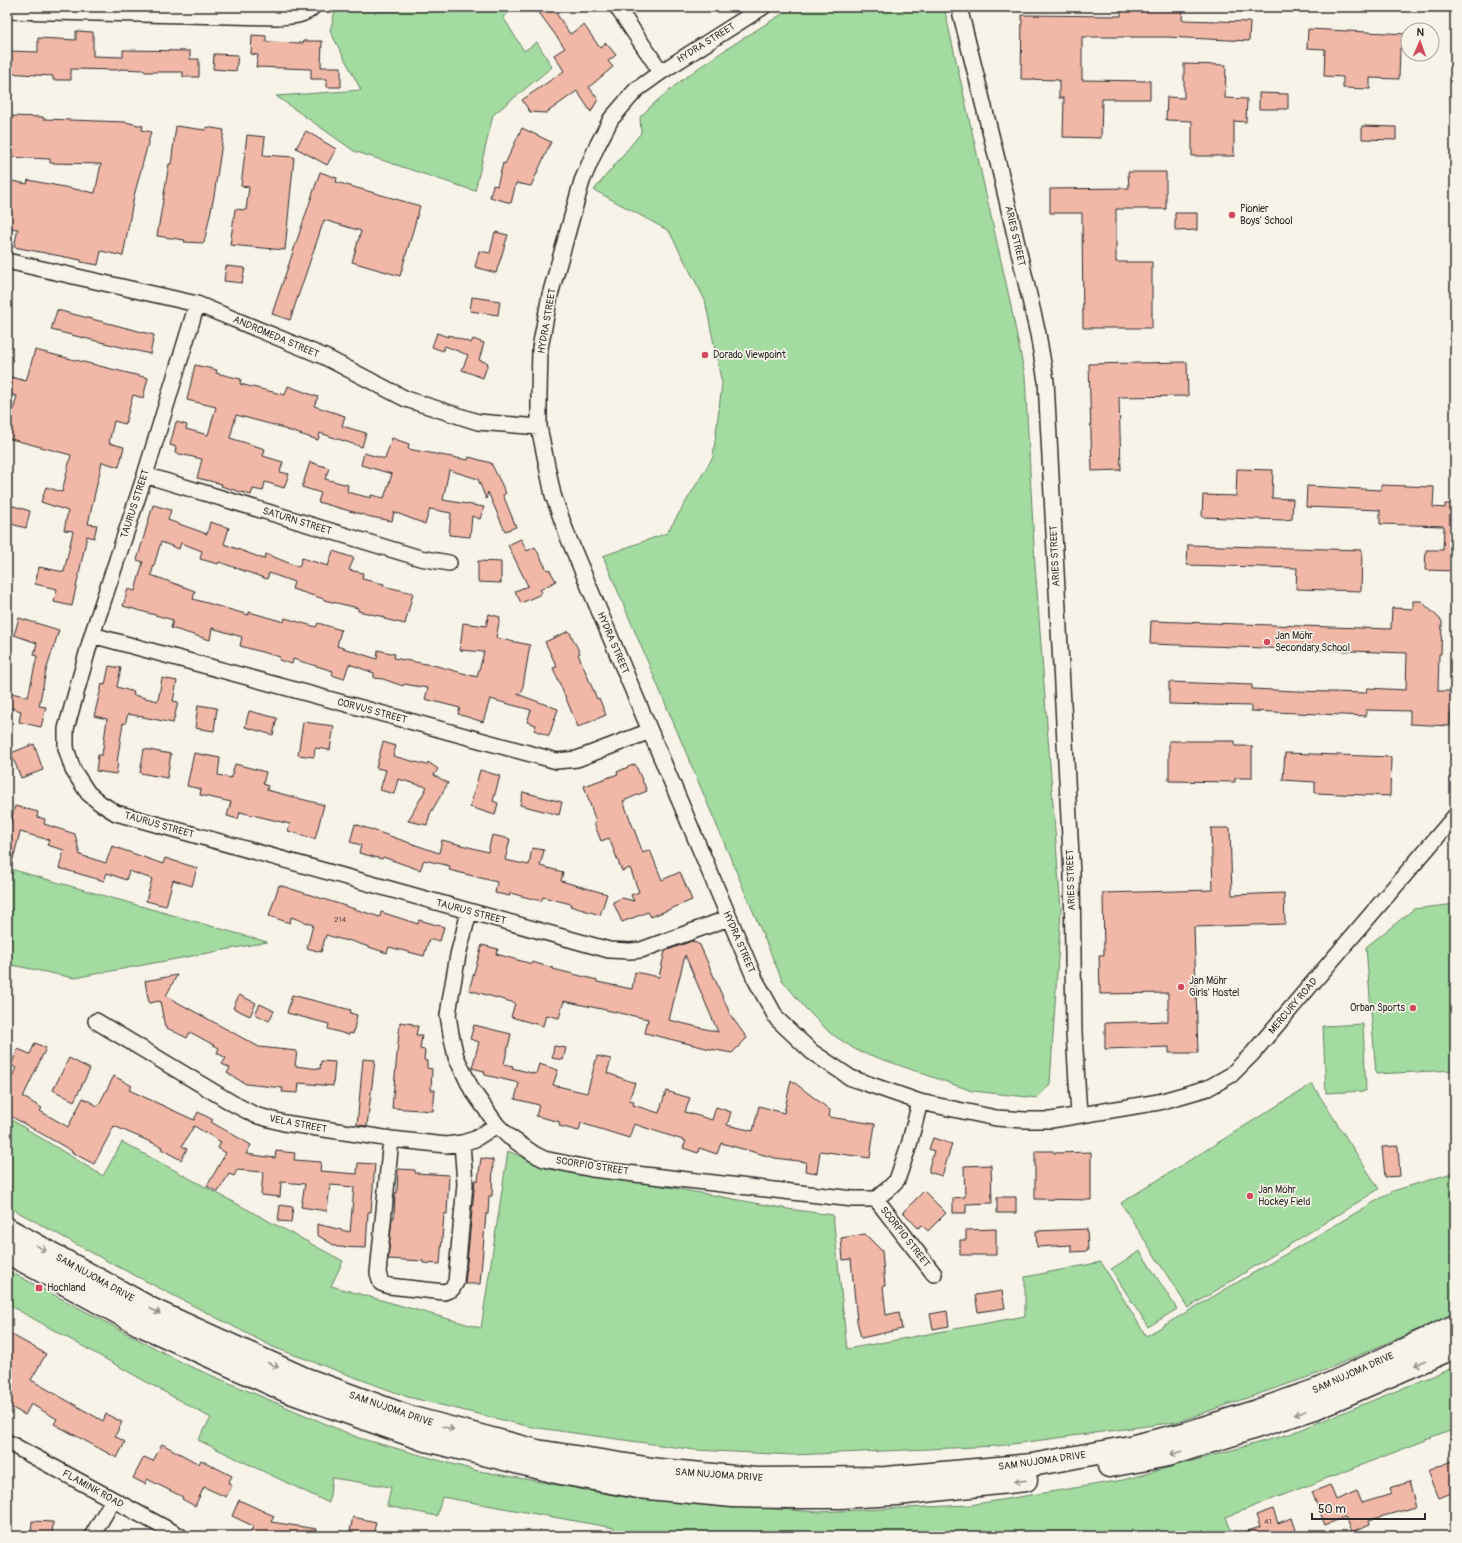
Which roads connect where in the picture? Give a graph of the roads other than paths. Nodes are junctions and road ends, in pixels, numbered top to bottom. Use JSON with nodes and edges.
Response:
{"nodes":[{"id":1,"x":313,"y":7,"type":"edge"},
{"id":2,"x":617,"y":7,"type":"edge"},
{"id":3,"x":763,"y":7,"type":"edge"},
{"id":4,"x":959,"y":7,"type":"edge"},
{"id":5,"x":7,"y":11,"type":"edge"},
{"id":6,"x":661,"y":72,"type":"junction"},
{"id":7,"x":7,"y":262,"type":"edge"},
{"id":8,"x":197,"y":304,"type":"junction"},
{"id":9,"x":539,"y":427,"type":"junction"},
{"id":10,"x":145,"y":476,"type":"junction"},
{"id":11,"x":449,"y":563,"type":"dead end"},
{"id":12,"x":92,"y":635,"type":"junction"},
{"id":13,"x":650,"y":730,"type":"junction"},
{"id":14,"x":1455,"y":816,"type":"edge"},
{"id":15,"x":469,"y":912,"type":"junction"},
{"id":16,"x":729,"y":918,"type":"junction"},
{"id":17,"x":96,"y":1021,"type":"dead end"},
{"id":18,"x":920,"y":1102,"type":"junction"},
{"id":19,"x":1079,"y":1115,"type":"junction"},
{"id":20,"x":497,"y":1125,"type":"junction"},
{"id":21,"x":391,"y":1139,"type":"junction"},
{"id":22,"x":462,"y":1144,"type":"junction"},
{"id":23,"x":876,"y":1199,"type":"junction"},
{"id":24,"x":7,"y":1230,"type":"edge"},
{"id":25,"x":7,"y":1252,"type":"edge"},
{"id":26,"x":934,"y":1274,"type":"dead end"},
{"id":27,"x":1455,"y":1326,"type":"edge"},
{"id":28,"x":1455,"y":1347,"type":"edge"},
{"id":29,"x":7,"y":1442,"type":"edge"},
{"id":30,"x":113,"y":1500,"type":"junction"},
{"id":31,"x":92,"y":1536,"type":"edge"},
{"id":32,"x":180,"y":1536,"type":"edge"}],
"edges":[{"from":1,"to":5,"type":"street"},
{"from":2,"to":6,"type":"street"},
{"from":3,"to":6,"type":"street","name":"HYDRA STREET"},
{"from":4,"to":19,"type":"street","name":"ARIES STREET"},
{"from":6,"to":9,"type":"street","name":"HYDRA STREET"},
{"from":7,"to":8,"type":"street","name":"ANDROMEDA STREET"},
{"from":8,"to":9,"type":"street","name":"ANDROMEDA STREET"},
{"from":8,"to":10,"type":"street","name":"TAURUS STREET"},
{"from":9,"to":13,"type":"street","name":"HYDRA STREET"},
{"from":10,"to":11,"type":"street","name":"SATURN STREET"},
{"from":10,"to":12,"type":"street","name":"TAURUS STREET"},
{"from":12,"to":13,"type":"street","name":"CORVUS STREET"},
{"from":12,"to":15,"type":"street","name":"TAURUS STREET"},
{"from":13,"to":16,"type":"street","name":"HYDRA STREET"},
{"from":14,"to":19,"type":"street","name":"MERCURY ROAD"},
{"from":15,"to":16,"type":"street","name":"TAURUS STREET"},
{"from":15,"to":20,"type":"street","name":"SCORPIO STREET"},
{"from":16,"to":18,"type":"street","name":"HYDRA STREET"},
{"from":17,"to":21,"type":"street","name":"VELA STREET"},
{"from":18,"to":19,"type":"street","name":"HYDRA STREET"},
{"from":18,"to":23,"type":"street","name":"SCORPIO STREET"},
{"from":20,"to":22,"type":"street","name":"VELA STREET"},
{"from":20,"to":23,"type":"street","name":"SCORPIO STREET"},
{"from":21,"to":22,"type":"street","name":"VELA STREET"},
{"from":21,"to":22,"type":"street"},
{"from":23,"to":26,"type":"street","name":"SCORPIO STREET"},
{"from":24,"to":27,"type":"highway","name":"SAM NUJOMA DRIVE","one_way":true},
{"from":28,"to":25,"type":"highway","name":"SAM NUJOMA DRIVE","one_way":true},
{"from":29,"to":30,"type":"street","name":"FLAMINK ROAD"},
{"from":30,"to":31,"type":"street"},
{"from":30,"to":32,"type":"street","name":"FLAMINK ROAD"}]}
